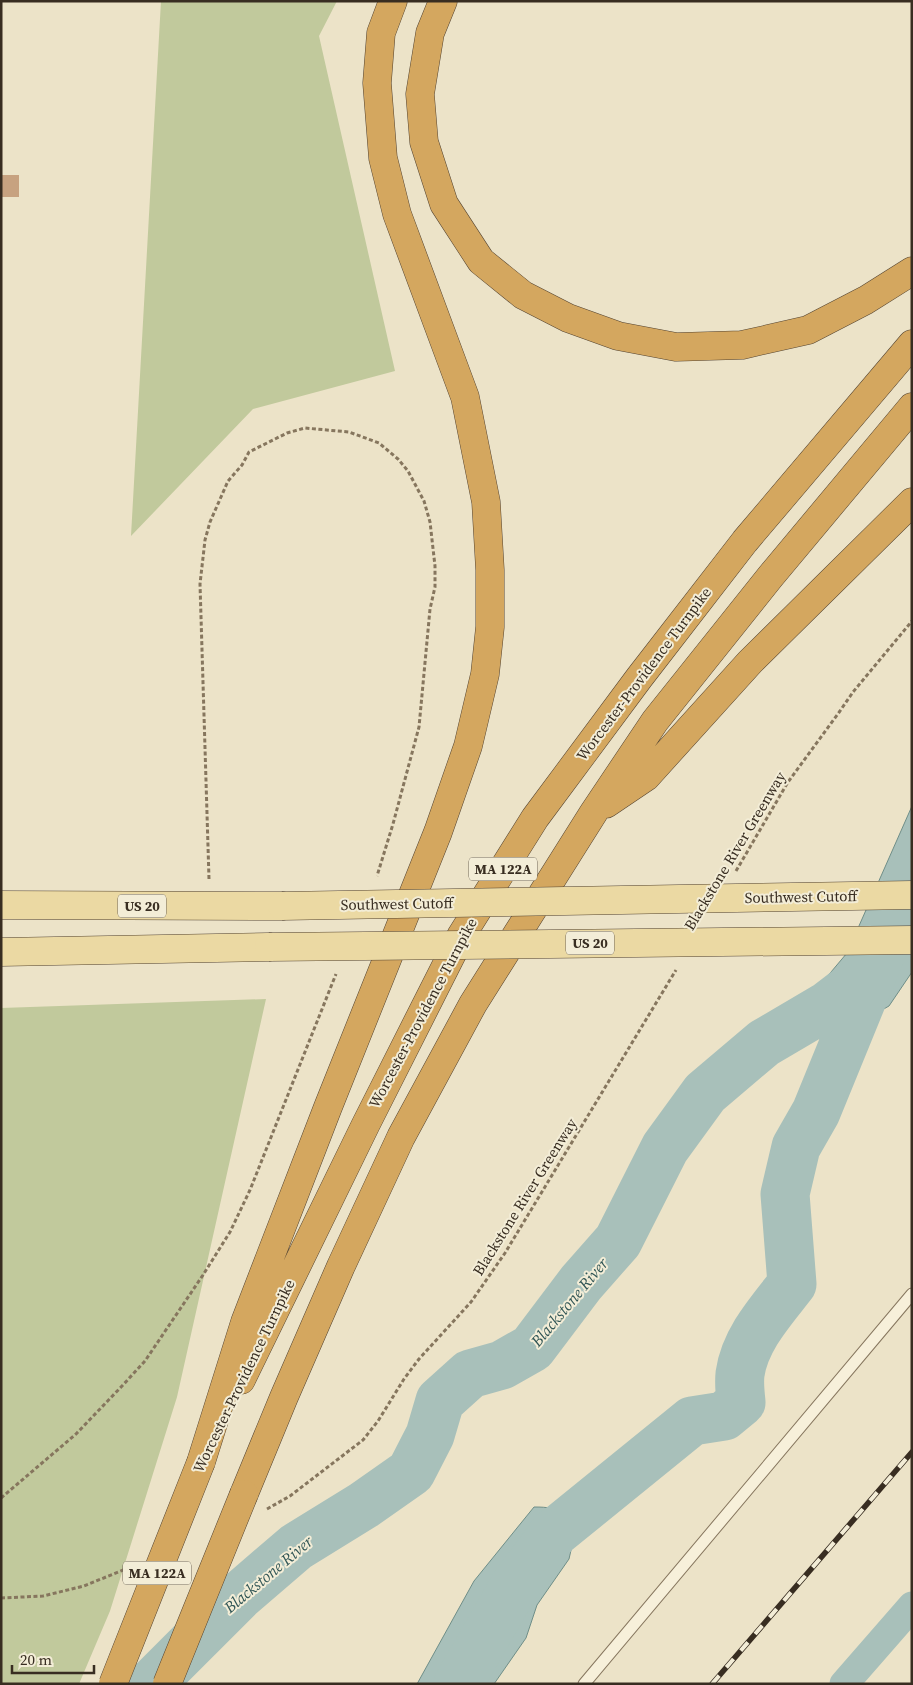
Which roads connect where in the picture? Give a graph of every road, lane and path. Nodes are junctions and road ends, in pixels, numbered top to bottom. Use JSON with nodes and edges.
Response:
{"nodes":[{"id":1,"x":393,"y":1,"type":"edge"},
{"id":2,"x":443,"y":1,"type":"edge"},
{"id":3,"x":912,"y":271,"type":"edge"},
{"id":4,"x":912,"y":344,"type":"edge"},
{"id":5,"x":912,"y":407,"type":"edge"},
{"id":6,"x":912,"y":502,"type":"edge"},
{"id":7,"x":912,"y":620,"type":"edge"},
{"id":8,"x":594,"y":812,"type":"junction"},
{"id":9,"x":731,"y":878,"type":"dead end"},
{"id":10,"x":373,"y":885,"type":"dead end"},
{"id":11,"x":912,"y":895,"type":"edge"},
{"id":12,"x":1,"y":905,"type":"edge"},
{"id":13,"x":208,"y":906,"type":"junction"},
{"id":14,"x":912,"y":940,"type":"edge"},
{"id":15,"x":1,"y":952,"type":"edge"},
{"id":16,"x":680,"y":964,"type":"dead end"},
{"id":17,"x":340,"y":965,"type":"dead end"},
{"id":18,"x":912,"y":1294,"type":"edge"},
{"id":19,"x":201,"y":1462,"type":"junction"},
{"id":20,"x":1,"y":1498,"type":"edge"},
{"id":21,"x":265,"y":1511,"type":"dead end"},
{"id":22,"x":130,"y":1568,"type":"dead end"},
{"id":23,"x":1,"y":1598,"type":"edge"},
{"id":24,"x":113,"y":1684,"type":"edge"},
{"id":25,"x":167,"y":1684,"type":"edge"},
{"id":26,"x":584,"y":1684,"type":"edge"}],
"edges":[{"from":1,"to":19,"type":"highway"},
{"from":2,"to":3,"type":"highway"},
{"from":4,"to":19,"type":"highway","name":"Worcester-Providence Turnpike","number":"MA 122A"},
{"from":5,"to":8,"type":"highway","number":"MA 122A"},
{"from":6,"to":8,"type":"highway"},
{"from":7,"to":9,"type":"path","name":"Blackstone River Greenway"},
{"from":8,"to":25,"type":"highway","number":"MA 122A","bridge":true},
{"from":10,"to":13,"type":"path"},
{"from":11,"to":13,"type":"main road","name":"Southwest Cutoff","number":"US 20","bridge":true},
{"from":12,"to":13,"type":"main road","name":"Southwest Cutoff","number":"US 20"},
{"from":14,"to":15,"type":"main road","number":"US 20","bridge":true},
{"from":16,"to":21,"type":"path","name":"Blackstone River Greenway"},
{"from":17,"to":20,"type":"path"},
{"from":18,"to":26,"type":"lane"},
{"from":19,"to":24,"type":"highway","name":"Worcester-Providence Turnpike","number":"MA 122A","bridge":true},
{"from":22,"to":23,"type":"path"}]}
